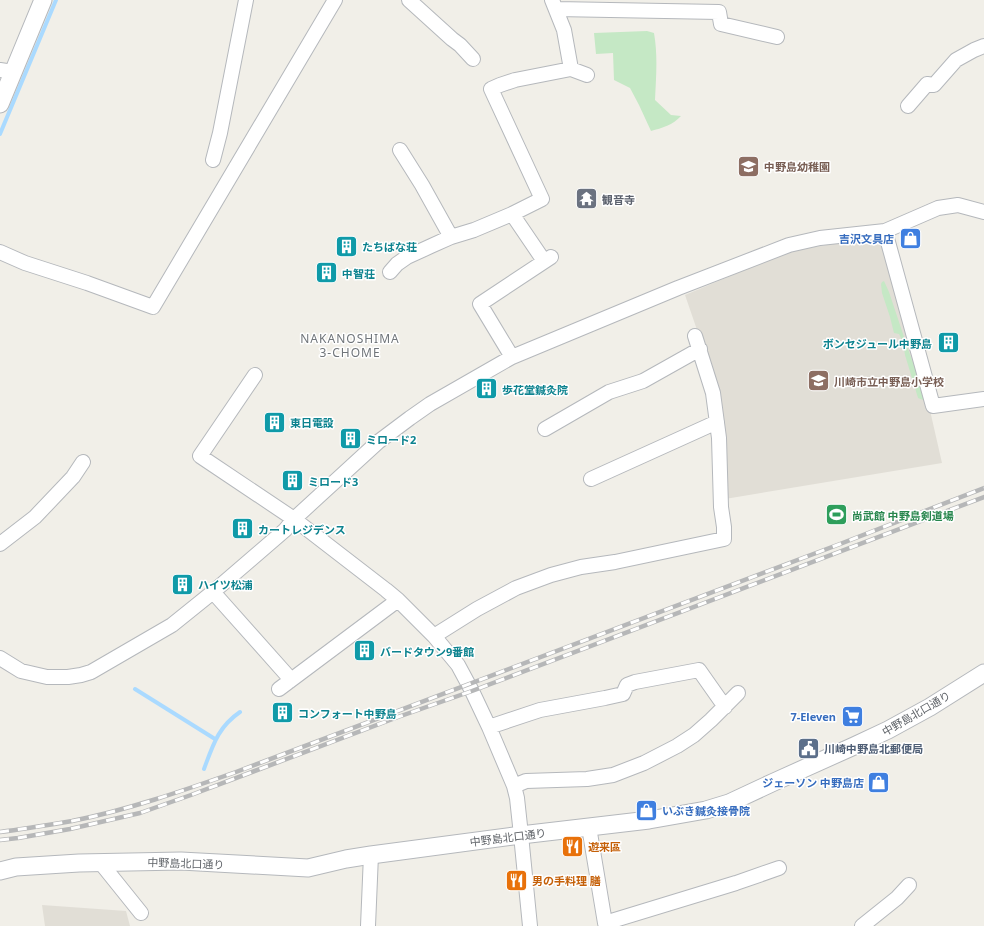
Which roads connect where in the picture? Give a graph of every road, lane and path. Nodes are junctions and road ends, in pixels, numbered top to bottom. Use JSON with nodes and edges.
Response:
{"nodes":[{"id":1,"x":44,"y":0,"type":"edge"},
{"id":2,"x":246,"y":0,"type":"edge"},
{"id":3,"x":335,"y":0,"type":"edge"},
{"id":4,"x":409,"y":0,"type":"edge"},
{"id":5,"x":554,"y":5,"type":"edge"},
{"id":6,"x":777,"y":37,"type":"dead end"},
{"id":7,"x":984,"y":46,"type":"edge"},
{"id":8,"x":473,"y":59,"type":"dead end"},
{"id":9,"x":571,"y":70,"type":"junction"},
{"id":10,"x":6,"y":71,"type":"edge"},
{"id":11,"x":587,"y":75,"type":"dead end"},
{"id":12,"x":0,"y":104,"type":"edge"},
{"id":13,"x":908,"y":106,"type":"dead end"},
{"id":14,"x":400,"y":150,"type":"dead end"},
{"id":15,"x":213,"y":160,"type":"dead end"},
{"id":16,"x":984,"y":212,"type":"edge"},
{"id":17,"x":512,"y":214,"type":"junction"},
{"id":18,"x":885,"y":231,"type":"junction"},
{"id":19,"x":451,"y":237,"type":"junction"},
{"id":20,"x":0,"y":252,"type":"edge"},
{"id":21,"x":390,"y":272,"type":"dead end"},
{"id":22,"x":695,"y":336,"type":"dead end"},
{"id":23,"x":700,"y":349,"type":"junction"},
{"id":24,"x":512,"y":357,"type":"junction"},
{"id":25,"x":255,"y":375,"type":"dead end"},
{"id":26,"x":984,"y":399,"type":"edge"},
{"id":27,"x":717,"y":422,"type":"junction"},
{"id":28,"x":545,"y":429,"type":"dead end"},
{"id":29,"x":83,"y":462,"type":"dead end"},
{"id":30,"x":591,"y":479,"type":"dead end"},
{"id":31,"x":294,"y":519,"type":"junction"},
{"id":32,"x":0,"y":544,"type":"edge"},
{"id":33,"x":213,"y":592,"type":"junction"},
{"id":34,"x":398,"y":600,"type":"junction"},
{"id":35,"x":434,"y":636,"type":"junction"},
{"id":36,"x":0,"y":658,"type":"edge"},
{"id":37,"x":984,"y":673,"type":"edge"},
{"id":38,"x":290,"y":681,"type":"junction"},
{"id":39,"x":278,"y":689,"type":"dead end"},
{"id":40,"x":738,"y":693,"type":"dead end"},
{"id":41,"x":725,"y":707,"type":"junction"},
{"id":42,"x":489,"y":727,"type":"junction"},
{"id":43,"x":514,"y":786,"type":"junction"},
{"id":44,"x":589,"y":827,"type":"junction"},
{"id":45,"x":522,"y":835,"type":"junction"},
{"id":46,"x":371,"y":855,"type":"junction"},
{"id":47,"x":100,"y":862,"type":"junction"},
{"id":48,"x":779,"y":868,"type":"dead end"},
{"id":49,"x":0,"y":871,"type":"edge"},
{"id":50,"x":909,"y":885,"type":"dead end"},
{"id":51,"x":141,"y":913,"type":"dead end"},
{"id":52,"x":368,"y":926,"type":"edge"},
{"id":53,"x":530,"y":926,"type":"edge"},
{"id":54,"x":862,"y":926,"type":"edge"}],
"edges":[{"from":1,"to":10,"type":"street"},
{"from":2,"to":15,"type":"street"},
{"from":3,"to":20,"type":"street"},
{"from":4,"to":8,"type":"street"},
{"from":5,"to":6,"type":"street"},
{"from":5,"to":9,"type":"street"},
{"from":7,"to":13,"type":"street"},
{"from":9,"to":11,"type":"street"},
{"from":9,"to":17,"type":"street"},
{"from":10,"to":12,"type":"street"},
{"from":14,"to":19,"type":"street"},
{"from":16,"to":18,"type":"street"},
{"from":17,"to":19,"type":"street"},
{"from":17,"to":24,"type":"street"},
{"from":18,"to":24,"type":"street"},
{"from":18,"to":26,"type":"street"},
{"from":19,"to":21,"type":"street"},
{"from":22,"to":23,"type":"street"},
{"from":23,"to":27,"type":"street"},
{"from":23,"to":28,"type":"street"},
{"from":24,"to":31,"type":"street"},
{"from":25,"to":31,"type":"street"},
{"from":27,"to":30,"type":"street"},
{"from":27,"to":35,"type":"street"},
{"from":29,"to":32,"type":"street"},
{"from":31,"to":33,"type":"street"},
{"from":31,"to":34,"type":"street"},
{"from":33,"to":36,"type":"street"},
{"from":33,"to":38,"type":"street"},
{"from":34,"to":35,"type":"street"},
{"from":34,"to":38,"type":"street"},
{"from":35,"to":42,"type":"street"},
{"from":37,"to":44,"type":"street","name":"中野島北口通り"},
{"from":38,"to":39,"type":"street"},
{"from":40,"to":41,"type":"street"},
{"from":41,"to":42,"type":"street"},
{"from":41,"to":43,"type":"street"},
{"from":42,"to":43,"type":"street"},
{"from":43,"to":45,"type":"street"},
{"from":44,"to":45,"type":"street","name":"中野島北口通り"},
{"from":44,"to":48,"type":"street"},
{"from":45,"to":46,"type":"street","name":"中野島北口通り"},
{"from":45,"to":53,"type":"street"},
{"from":46,"to":47,"type":"street","name":"中野島北口通り"},
{"from":46,"to":52,"type":"street"},
{"from":47,"to":49,"type":"street","name":"中野島北口通り"},
{"from":47,"to":51,"type":"street"},
{"from":50,"to":54,"type":"street"}]}
